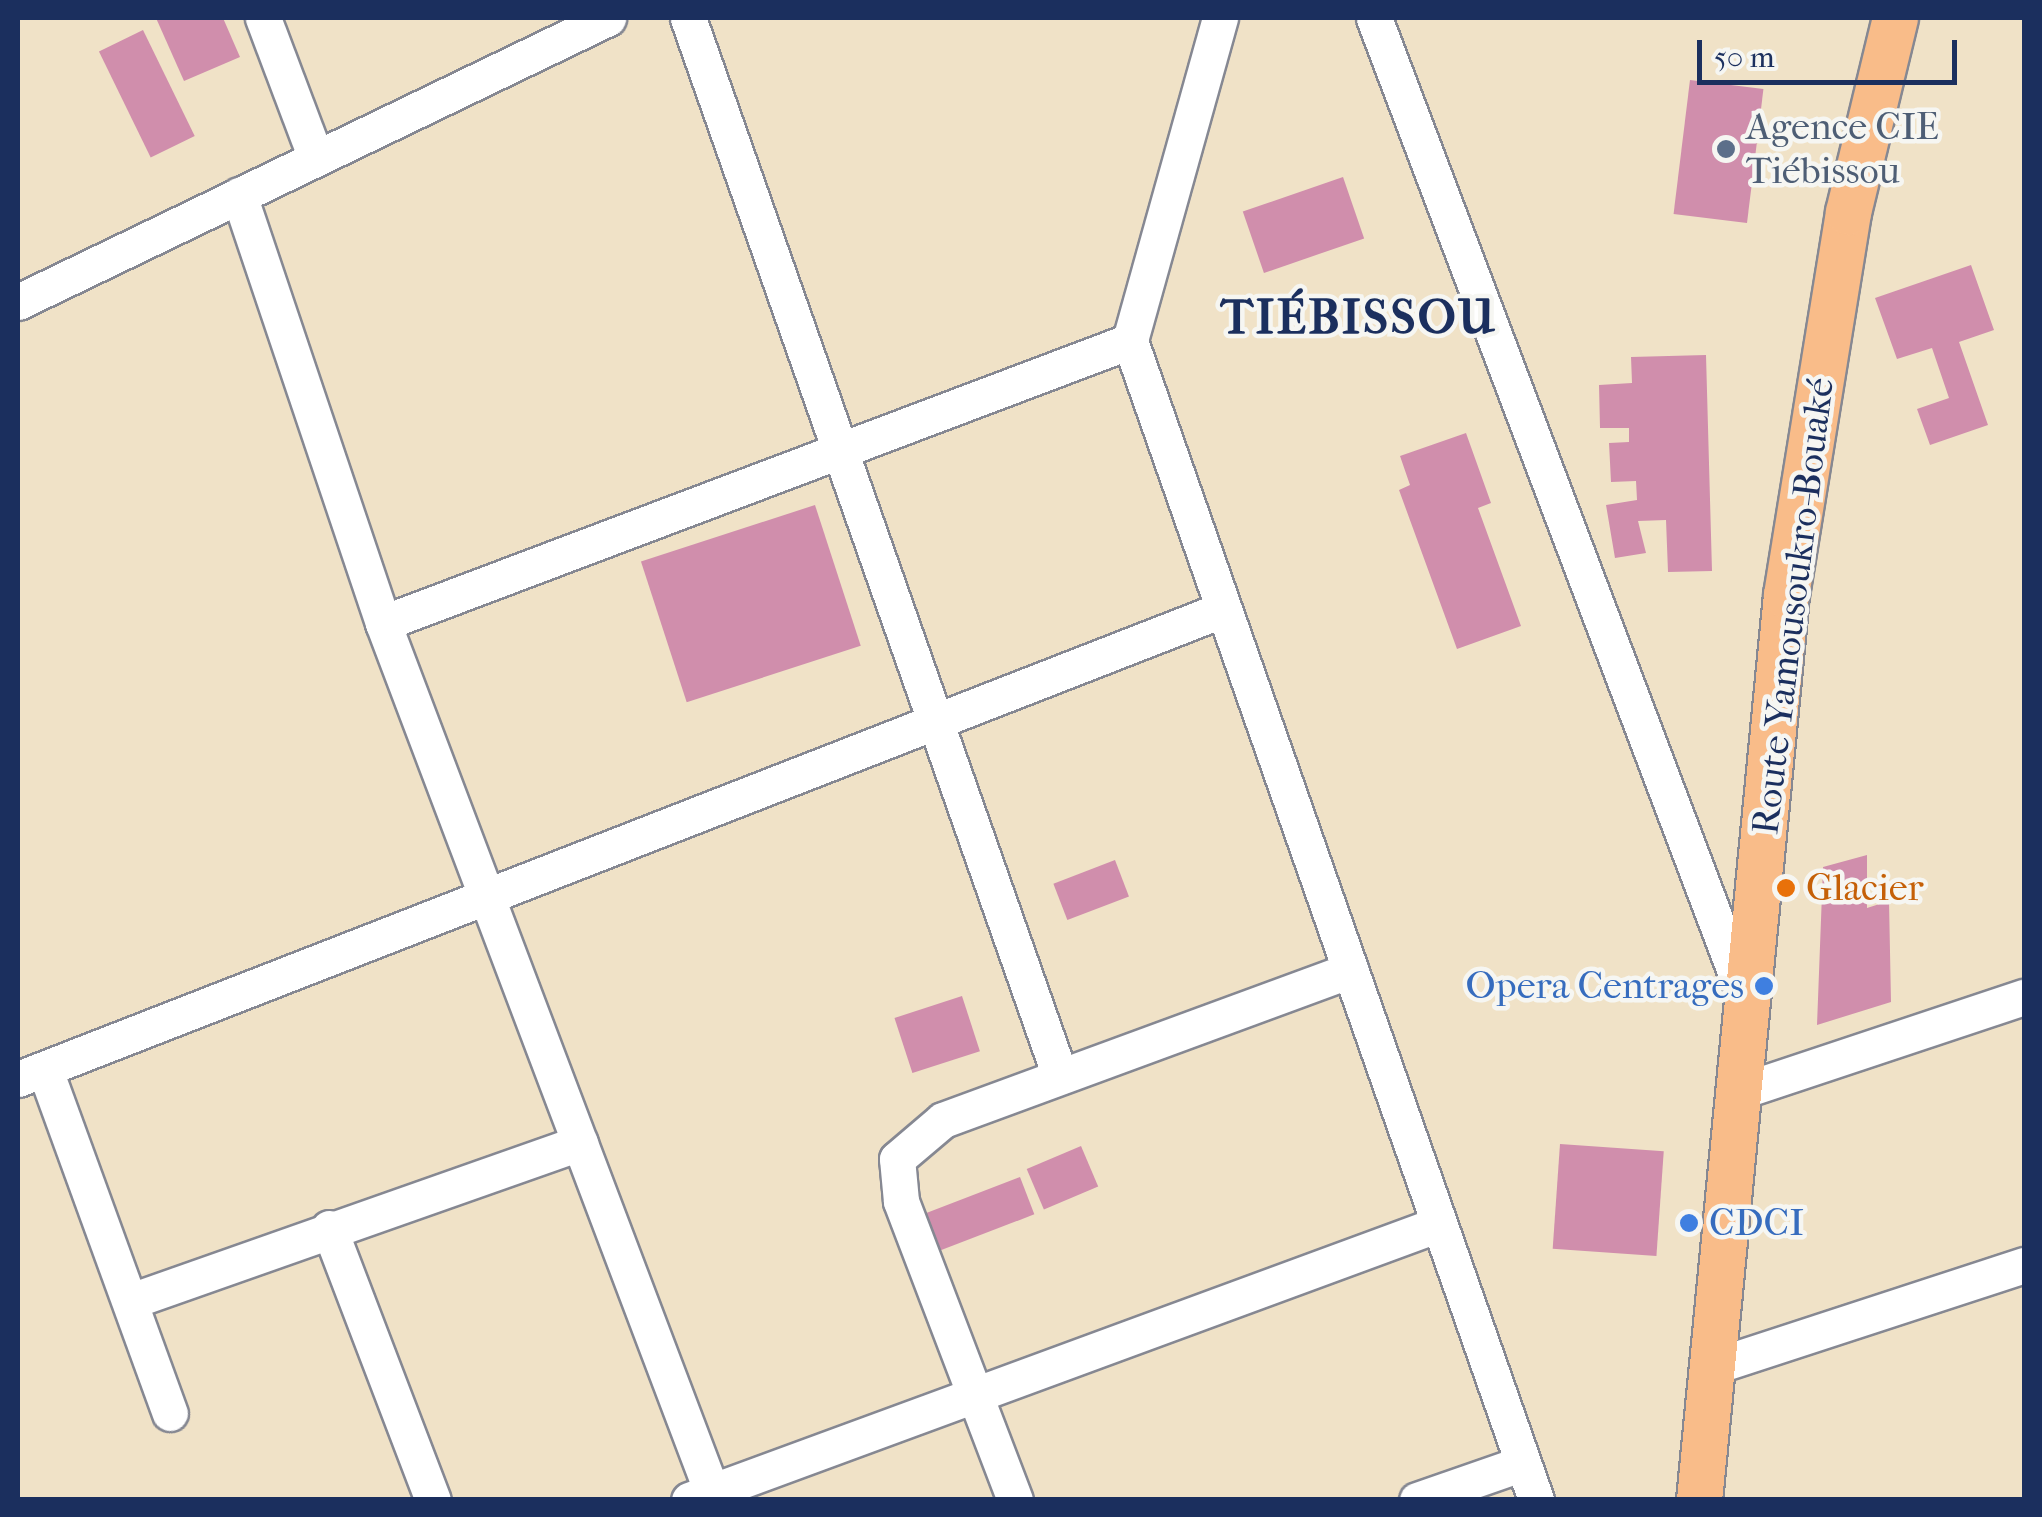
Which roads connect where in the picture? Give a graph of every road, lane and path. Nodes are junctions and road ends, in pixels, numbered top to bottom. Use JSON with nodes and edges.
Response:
{"nodes":[{"id":1,"x":263,"y":18,"type":"edge"},
{"id":2,"x":608,"y":18,"type":"edge"},
{"id":3,"x":688,"y":18,"type":"edge"},
{"id":4,"x":1220,"y":18,"type":"edge"},
{"id":5,"x":1374,"y":18,"type":"edge"},
{"id":6,"x":1895,"y":18,"type":"edge"},
{"id":7,"x":314,"y":153,"type":"junction"},
{"id":8,"x":239,"y":195,"type":"junction"},
{"id":9,"x":18,"y":302,"type":"edge"},
{"id":10,"x":1130,"y":341,"type":"junction"},
{"id":11,"x":834,"y":452,"type":"junction"},
{"id":12,"x":1224,"y":610,"type":"junction"},
{"id":13,"x":383,"y":624,"type":"junction"},
{"id":14,"x":936,"y":716,"type":"junction"},
{"id":15,"x":487,"y":897,"type":"junction"},
{"id":16,"x":1350,"y":970,"type":"junction"},
{"id":17,"x":2024,"y":997,"type":"edge"},
{"id":18,"x":1747,"y":1003,"type":"junction"},
{"id":19,"x":31,"y":1075,"type":"edge"},
{"id":20,"x":1060,"y":1076,"type":"junction"},
{"id":21,"x":1738,"y":1092,"type":"junction"},
{"id":22,"x":580,"y":1143,"type":"junction"},
{"id":23,"x":1439,"y":1224,"type":"junction"},
{"id":24,"x":329,"y":1228,"type":"junction"},
{"id":25,"x":2024,"y":1265,"type":"edge"},
{"id":26,"x":131,"y":1301,"type":"junction"},
{"id":27,"x":1712,"y":1367,"type":"junction"},
{"id":28,"x":976,"y":1395,"type":"junction"},
{"id":29,"x":170,"y":1413,"type":"dead end"},
{"id":30,"x":1523,"y":1464,"type":"junction"},
{"id":31,"x":705,"y":1496,"type":"edge"},
{"id":32,"x":433,"y":1500,"type":"edge"},
{"id":33,"x":1015,"y":1500,"type":"edge"},
{"id":34,"x":1417,"y":1500,"type":"edge"},
{"id":35,"x":1536,"y":1500,"type":"edge"},
{"id":36,"x":1699,"y":1500,"type":"edge"}],
"edges":[{"from":1,"to":7,"type":"street"},
{"from":2,"to":7,"type":"street"},
{"from":3,"to":11,"type":"street"},
{"from":4,"to":10,"type":"street"},
{"from":5,"to":18,"type":"street"},
{"from":6,"to":18,"type":"main road","name":"Route Yamousoukro-Bouaké"},
{"from":7,"to":8,"type":"street"},
{"from":8,"to":9,"type":"street"},
{"from":8,"to":13,"type":"street"},
{"from":10,"to":11,"type":"street"},
{"from":10,"to":12,"type":"street"},
{"from":11,"to":13,"type":"street"},
{"from":11,"to":14,"type":"street"},
{"from":12,"to":14,"type":"street"},
{"from":12,"to":16,"type":"street"},
{"from":13,"to":15,"type":"street"},
{"from":14,"to":15,"type":"street"},
{"from":14,"to":20,"type":"street"},
{"from":15,"to":19,"type":"street"},
{"from":15,"to":22,"type":"street"},
{"from":16,"to":20,"type":"street"},
{"from":16,"to":23,"type":"street"},
{"from":17,"to":21,"type":"street"},
{"from":18,"to":21,"type":"main road","name":"Route Yamousoukro-Bouaké"},
{"from":19,"to":26,"type":"street"},
{"from":20,"to":28,"type":"street"},
{"from":21,"to":27,"type":"main road","name":"Route Yamousoukro-Bouaké"},
{"from":22,"to":24,"type":"street"},
{"from":22,"to":31,"type":"street"},
{"from":23,"to":28,"type":"street"},
{"from":23,"to":30,"type":"street"},
{"from":24,"to":26,"type":"street"},
{"from":24,"to":32,"type":"street"},
{"from":25,"to":27,"type":"street"},
{"from":26,"to":29,"type":"street"},
{"from":27,"to":36,"type":"main road","name":"Route Yamousoukro-Bouaké"},
{"from":28,"to":31,"type":"street"},
{"from":28,"to":33,"type":"street"},
{"from":30,"to":34,"type":"street"},
{"from":30,"to":35,"type":"street"}]}
